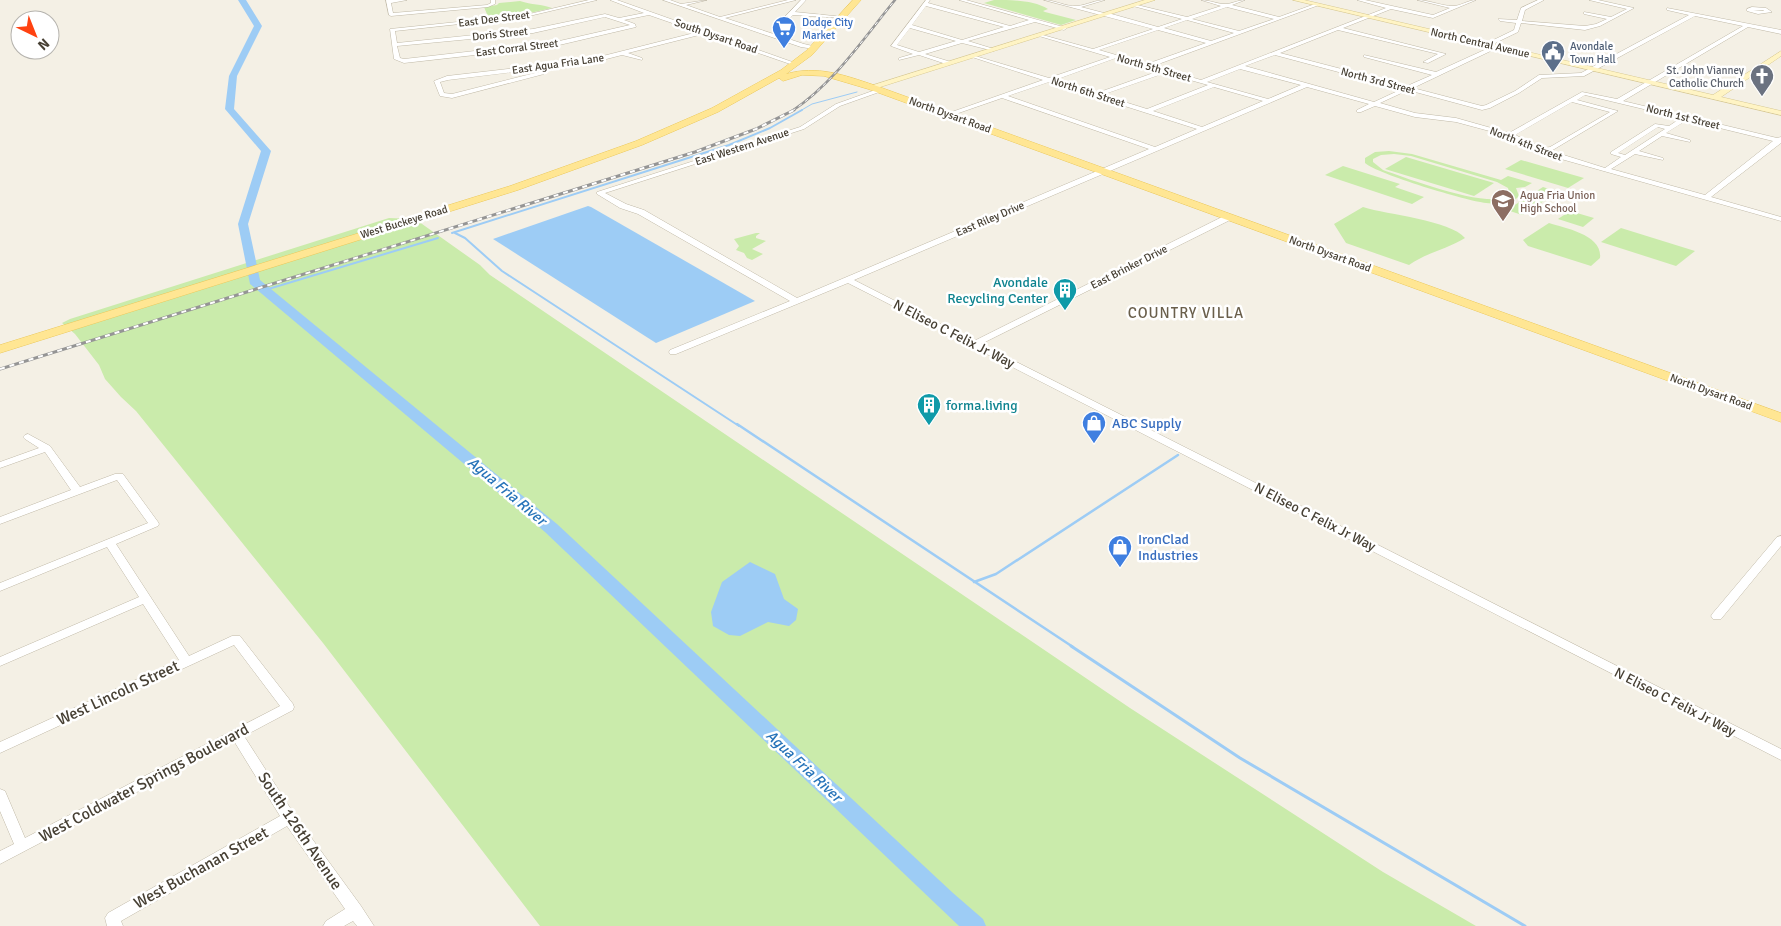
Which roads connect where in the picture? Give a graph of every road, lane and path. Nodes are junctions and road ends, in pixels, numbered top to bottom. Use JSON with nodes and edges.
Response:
{"nodes":[{"id":1,"x":405,"y":0,"type":"edge"},
{"id":2,"x":566,"y":0,"type":"edge"},
{"id":3,"x":595,"y":0,"type":"edge"},
{"id":4,"x":612,"y":0,"type":"edge"},
{"id":5,"x":665,"y":0,"type":"edge"},
{"id":6,"x":705,"y":0,"type":"edge"},
{"id":7,"x":794,"y":0,"type":"edge"},
{"id":8,"x":804,"y":0,"type":"edge"},
{"id":9,"x":857,"y":0,"type":"edge"},
{"id":10,"x":961,"y":0,"type":"edge"},
{"id":11,"x":1046,"y":0,"type":"edge"},
{"id":12,"x":1103,"y":0,"type":"edge"},
{"id":13,"x":1152,"y":0,"type":"edge"},
{"id":14,"x":1203,"y":0,"type":"edge"},
{"id":15,"x":1243,"y":0,"type":"edge"},
{"id":16,"x":1296,"y":0,"type":"edge"},
{"id":17,"x":1359,"y":0,"type":"edge"},
{"id":18,"x":1419,"y":0,"type":"edge"},
{"id":19,"x":1474,"y":0,"type":"edge"},
{"id":20,"x":1542,"y":0,"type":"edge"},
{"id":21,"x":1591,"y":0,"type":"edge"},
{"id":22,"x":388,"y":1,"type":"edge"},
{"id":23,"x":493,"y":2,"type":"edge"},
{"id":24,"x":927,"y":2,"type":"edge"},
{"id":25,"x":577,"y":4,"type":"junction"},
{"id":26,"x":1134,"y":5,"type":"junction"},
{"id":27,"x":1317,"y":5,"type":"junction"},
{"id":28,"x":681,"y":6,"type":"junction"},
{"id":29,"x":1226,"y":6,"type":"junction"},
{"id":30,"x":1392,"y":7,"type":"junction"},
{"id":31,"x":1076,"y":8,"type":"junction"},
{"id":32,"x":1455,"y":8,"type":"junction"},
{"id":33,"x":1669,"y":9,"type":"dead end"},
{"id":34,"x":649,"y":13,"type":"junction"},
{"id":35,"x":792,"y":13,"type":"junction"},
{"id":36,"x":1586,"y":13,"type":"dead end"},
{"id":37,"x":1694,"y":14,"type":"junction"},
{"id":38,"x":1105,"y":15,"type":"junction"},
{"id":39,"x":842,"y":17,"type":"junction"},
{"id":40,"x":1369,"y":17,"type":"junction"},
{"id":41,"x":720,"y":18,"type":"junction"},
{"id":42,"x":1611,"y":18,"type":"junction"},
{"id":43,"x":1187,"y":19,"type":"junction"},
{"id":44,"x":1279,"y":19,"type":"junction"},
{"id":45,"x":619,"y":20,"type":"junction"},
{"id":46,"x":1035,"y":20,"type":"junction"},
{"id":47,"x":1500,"y":20,"type":"dead end"},
{"id":48,"x":1519,"y":22,"type":"junction"},
{"id":49,"x":782,"y":23,"type":"dead end"},
{"id":50,"x":1748,"y":25,"type":"junction"},
{"id":51,"x":909,"y":26,"type":"junction"},
{"id":52,"x":1010,"y":27,"type":"junction"},
{"id":53,"x":1064,"y":28,"type":"junction"},
{"id":54,"x":1339,"y":28,"type":"junction"},
{"id":55,"x":1158,"y":29,"type":"junction"},
{"id":56,"x":703,"y":32,"type":"junction"},
{"id":57,"x":1781,"y":32,"type":"edge"},
{"id":58,"x":1240,"y":33,"type":"junction"},
{"id":59,"x":1041,"y":35,"type":"junction"},
{"id":60,"x":963,"y":42,"type":"junction"},
{"id":61,"x":1211,"y":43,"type":"junction"},
{"id":62,"x":394,"y":45,"type":"junction"},
{"id":63,"x":1491,"y":46,"type":"junction"},
{"id":64,"x":814,"y":47,"type":"junction"},
{"id":65,"x":992,"y":50,"type":"junction"},
{"id":66,"x":1094,"y":50,"type":"junction"},
{"id":67,"x":623,"y":53,"type":"junction"},
{"id":68,"x":1275,"y":53,"type":"junction"},
{"id":69,"x":1781,"y":53,"type":"edge"},
{"id":70,"x":920,"y":54,"type":"junction"},
{"id":71,"x":974,"y":56,"type":"junction"},
{"id":72,"x":1366,"y":56,"type":"dead end"},
{"id":73,"x":1115,"y":57,"type":"junction"},
{"id":74,"x":640,"y":59,"type":"dead end"},
{"id":75,"x":901,"y":59,"type":"dead end"},
{"id":76,"x":1426,"y":62,"type":"dead end"},
{"id":77,"x":949,"y":63,"type":"junction"},
{"id":78,"x":796,"y":64,"type":"junction"},
{"id":79,"x":1147,"y":66,"type":"junction"},
{"id":80,"x":542,"y":67,"type":"junction"},
{"id":81,"x":1241,"y":67,"type":"junction"},
{"id":82,"x":1593,"y":69,"type":"junction"},
{"id":83,"x":1164,"y":71,"type":"junction"},
{"id":84,"x":820,"y":73,"type":"junction"},
{"id":85,"x":1436,"y":74,"type":"junction"},
{"id":86,"x":1049,"y":80,"type":"junction"},
{"id":87,"x":1201,"y":82,"type":"junction"},
{"id":88,"x":1649,"y":82,"type":"junction"},
{"id":89,"x":1306,"y":85,"type":"junction"},
{"id":90,"x":761,"y":86,"type":"junction"},
{"id":91,"x":1214,"y":86,"type":"junction"},
{"id":92,"x":875,"y":88,"type":"junction"},
{"id":93,"x":1406,"y":89,"type":"junction"},
{"id":94,"x":1098,"y":95,"type":"junction"},
{"id":95,"x":1001,"y":96,"type":"junction"},
{"id":96,"x":1714,"y":98,"type":"junction"},
{"id":97,"x":1571,"y":100,"type":"junction"},
{"id":98,"x":1268,"y":101,"type":"junction"},
{"id":99,"x":1618,"y":101,"type":"junction"},
{"id":100,"x":1374,"y":104,"type":"junction"},
{"id":101,"x":1148,"y":111,"type":"junction"},
{"id":102,"x":1359,"y":111,"type":"dead end"},
{"id":103,"x":1781,"y":113,"type":"edge"},
{"id":104,"x":948,"y":115,"type":"junction"},
{"id":105,"x":1686,"y":118,"type":"junction"},
{"id":106,"x":1670,"y":128,"type":"junction"},
{"id":107,"x":1203,"y":129,"type":"junction"},
{"id":108,"x":1661,"y":134,"type":"junction"},
{"id":109,"x":1510,"y":135,"type":"junction"},
{"id":110,"x":1780,"y":140,"type":"edge"},
{"id":111,"x":1688,"y":141,"type":"dead end"},
{"id":112,"x":1154,"y":149,"type":"junction"},
{"id":113,"x":1544,"y":150,"type":"junction"},
{"id":114,"x":1635,"y":152,"type":"junction"},
{"id":115,"x":1626,"y":157,"type":"junction"},
{"id":116,"x":1661,"y":159,"type":"dead end"},
{"id":117,"x":1606,"y":170,"type":"junction"},
{"id":118,"x":1102,"y":171,"type":"junction"},
{"id":119,"x":1706,"y":198,"type":"junction"},
{"id":120,"x":1229,"y":217,"type":"junction"},
{"id":121,"x":1781,"y":219,"type":"edge"},
{"id":122,"x":848,"y":280,"type":"junction"},
{"id":123,"x":796,"y":301,"type":"junction"},
{"id":124,"x":975,"y":344,"type":"junction"},
{"id":125,"x":0,"y":349,"type":"edge"},
{"id":126,"x":673,"y":352,"type":"dead end"},
{"id":127,"x":1781,"y":418,"type":"edge"},
{"id":128,"x":28,"y":437,"type":"dead end"},
{"id":129,"x":47,"y":448,"type":"junction"},
{"id":130,"x":0,"y":465,"type":"edge"},
{"id":131,"x":77,"y":491,"type":"junction"},
{"id":132,"x":0,"y":521,"type":"edge"},
{"id":133,"x":1781,"y":539,"type":"edge"},
{"id":134,"x":109,"y":542,"type":"junction"},
{"id":135,"x":0,"y":587,"type":"edge"},
{"id":136,"x":146,"y":598,"type":"junction"},
{"id":137,"x":1717,"y":616,"type":"dead end"},
{"id":138,"x":0,"y":662,"type":"edge"},
{"id":139,"x":187,"y":662,"type":"junction"},
{"id":140,"x":288,"y":707,"type":"joint"},
{"id":141,"x":236,"y":734,"type":"junction"},
{"id":142,"x":0,"y":748,"type":"edge"},
{"id":143,"x":1781,"y":755,"type":"edge"},
{"id":144,"x":0,"y":795,"type":"edge"},
{"id":145,"x":289,"y":818,"type":"junction"},
{"id":146,"x":22,"y":847,"type":"junction"},
{"id":147,"x":0,"y":858,"type":"edge"},
{"id":148,"x":356,"y":911,"type":"junction"},
{"id":149,"x":114,"y":922,"type":"edge"},
{"id":150,"x":331,"y":926,"type":"edge"},
{"id":151,"x":366,"y":926,"type":"edge"}],
"edges":[{"from":1,"to":22,"type":"street"},
{"from":2,"to":25,"type":"street"},
{"from":3,"to":25,"type":"street","name":"East Dee Street"},
{"from":4,"to":34,"type":"street","name":"South Dysart Road"},
{"from":5,"to":28,"type":"street"},
{"from":6,"to":28,"type":"street"},
{"from":7,"to":41,"type":"street"},
{"from":8,"to":35,"type":"street"},
{"from":9,"to":39,"type":"main road","name":"West Buckeye Road"},
{"from":10,"to":46,"type":"street"},
{"from":11,"to":31,"type":"street"},
{"from":12,"to":31,"type":"street"},
{"from":13,"to":26,"type":"street","name":"East Western Avenue"},
{"from":14,"to":29,"type":"street"},
{"from":15,"to":29,"type":"street"},
{"from":16,"to":27,"type":"street","name":"North Central Avenue"},
{"from":17,"to":30,"type":"street"},
{"from":18,"to":32,"type":"street"},
{"from":19,"to":32,"type":"street"},
{"from":20,"to":48,"type":"street"},
{"from":21,"to":42,"type":"street"},
{"from":22,"to":23,"type":"street"},
{"from":24,"to":51,"type":"street"},
{"from":24,"to":52,"type":"street"},
{"from":25,"to":62,"type":"street","name":"East Dee Street"},
{"from":26,"to":38,"type":"street","name":"East Western Avenue"},
{"from":26,"to":43,"type":"street"},
{"from":27,"to":40,"type":"street","name":"North Central Avenue"},
{"from":27,"to":44,"type":"street"},
{"from":28,"to":41,"type":"street"},
{"from":29,"to":43,"type":"street"},
{"from":29,"to":44,"type":"street"},
{"from":30,"to":32,"type":"street"},
{"from":30,"to":40,"type":"street"},
{"from":31,"to":38,"type":"street"},
{"from":33,"to":37,"type":"street"},
{"from":34,"to":45,"type":"street"},
{"from":34,"to":56,"type":"street","name":"South Dysart Road"},
{"from":35,"to":39,"type":"street"},
{"from":35,"to":49,"type":"street"},
{"from":36,"to":42,"type":"street"},
{"from":37,"to":50,"type":"street"},
{"from":37,"to":82,"type":"street"},
{"from":38,"to":53,"type":"street","name":"East Western Avenue"},
{"from":38,"to":55,"type":"street"},
{"from":39,"to":64,"type":"main road","name":"West Buckeye Road"},
{"from":40,"to":54,"type":"street"},
{"from":40,"to":63,"type":"street","name":"North Central Avenue"},
{"from":41,"to":64,"type":"street"},
{"from":42,"to":48,"type":"street"},
{"from":43,"to":55,"type":"street"},
{"from":43,"to":58,"type":"street"},
{"from":44,"to":58,"type":"street"},
{"from":45,"to":62,"type":"street","name":"Doris Street"},
{"from":45,"to":62,"type":"street","name":"East Corral Street"},
{"from":46,"to":52,"type":"street"},
{"from":46,"to":53,"type":"street"},
{"from":47,"to":48,"type":"street"},
{"from":48,"to":63,"type":"street"},
{"from":50,"to":57,"type":"street"},
{"from":50,"to":88,"type":"street"},
{"from":51,"to":60,"type":"street"},
{"from":51,"to":70,"type":"street"},
{"from":52,"to":60,"type":"street"},
{"from":53,"to":59,"type":"street","name":"East Western Avenue"},
{"from":54,"to":68,"type":"street"},
{"from":54,"to":76,"type":"street"},
{"from":55,"to":61,"type":"street"},
{"from":55,"to":66,"type":"street"},
{"from":56,"to":67,"type":"street","name":"East Agua Fria Lane"},
{"from":56,"to":78,"type":"street","name":"South Dysart Road"},
{"from":58,"to":61,"type":"street"},
{"from":59,"to":65,"type":"street","name":"East Western Avenue"},
{"from":59,"to":66,"type":"street","name":"North 5th Street"},
{"from":60,"to":65,"type":"street"},
{"from":60,"to":70,"type":"street"},
{"from":61,"to":79,"type":"street"},
{"from":63,"to":82,"type":"street","name":"North Central Avenue"},
{"from":63,"to":85,"type":"street"},
{"from":64,"to":78,"type":"main road","name":"West Buckeye Road"},
{"from":65,"to":71,"type":"street","name":"East Western Avenue"},
{"from":66,"to":73,"type":"street","name":"North 5th Street"},
{"from":67,"to":74,"type":"street"},
{"from":67,"to":80,"type":"street","name":"East Agua Fria Lane"},
{"from":68,"to":81,"type":"street"},
{"from":68,"to":93,"type":"street","name":"North 3rd Street"},
{"from":69,"to":96,"type":"street"},
{"from":70,"to":75,"type":"street"},
{"from":70,"to":77,"type":"street"},
{"from":71,"to":77,"type":"street","name":"East Western Avenue"},
{"from":71,"to":86,"type":"street","name":"North 6th Street"},
{"from":72,"to":85,"type":"street"},
{"from":73,"to":79,"type":"street","name":"North 5th Street"},
{"from":73,"to":86,"type":"street"},
{"from":77,"to":92,"type":"street","name":"East Western Avenue"},
{"from":78,"to":84,"type":"main road","name":"South Dysart Road"},
{"from":78,"to":90,"type":"main road","name":"West Buckeye Road"},
{"from":79,"to":83,"type":"street","name":"North 5th Street"},
{"from":80,"to":80,"type":"street","name":"East Agua Fria Lane"},
{"from":81,"to":87,"type":"street"},
{"from":81,"to":89,"type":"street","name":"North 4th Street"},
{"from":82,"to":88,"type":"street","name":"North Central Avenue"},
{"from":82,"to":93,"type":"street","name":"North 3rd Street"},
{"from":83,"to":87,"type":"street","name":"North 5th Street"},
{"from":83,"to":94,"type":"street"},
{"from":84,"to":90,"type":"main road"},
{"from":84,"to":92,"type":"main road","name":"South Dysart Road"},
{"from":85,"to":93,"type":"street"},
{"from":86,"to":94,"type":"street","name":"North 6th Street"},
{"from":86,"to":95,"type":"street"},
{"from":87,"to":91,"type":"street","name":"North 5th Street"},
{"from":88,"to":96,"type":"street","name":"North Central Avenue"},
{"from":88,"to":99,"type":"street"},
{"from":89,"to":98,"type":"street","name":"East Riley Drive"},
{"from":89,"to":100,"type":"street","name":"North 4th Street"},
{"from":90,"to":125,"type":"main road","name":"West Buckeye Road"},
{"from":91,"to":98,"type":"street","name":"North 5th Street"},
{"from":91,"to":101,"type":"street"},
{"from":92,"to":104,"type":"main road","name":"North Dysart Road"},
{"from":92,"to":123,"type":"street","name":"East Western Avenue"},
{"from":93,"to":100,"type":"street"},
{"from":94,"to":101,"type":"street","name":"North 6th Street"},
{"from":95,"to":104,"type":"street"},
{"from":95,"to":112,"type":"street"},
{"from":96,"to":103,"type":"street","name":"North Central Avenue"},
{"from":97,"to":99,"type":"street","name":"North 1st Street"},
{"from":97,"to":109,"type":"street"},
{"from":97,"to":113,"type":"street"},
{"from":98,"to":107,"type":"street","name":"East Riley Drive"},
{"from":99,"to":105,"type":"street","name":"North 1st Street"},
{"from":100,"to":102,"type":"street"},
{"from":100,"to":109,"type":"street","name":"North 4th Street"},
{"from":101,"to":107,"type":"street","name":"North 6th Street"},
{"from":104,"to":118,"type":"main road","name":"North Dysart Road"},
{"from":105,"to":106,"type":"street"},
{"from":105,"to":110,"type":"street","name":"North 1st Street"},
{"from":106,"to":108,"type":"street"},
{"from":106,"to":115,"type":"street"},
{"from":107,"to":112,"type":"street","name":"East Riley Drive"},
{"from":108,"to":111,"type":"street"},
{"from":108,"to":114,"type":"street"},
{"from":109,"to":113,"type":"street","name":"North 4th Street"},
{"from":110,"to":119,"type":"street"},
{"from":112,"to":118,"type":"street","name":"East Riley Drive"},
{"from":113,"to":117,"type":"street","name":"North 4th Street"},
{"from":114,"to":115,"type":"street"},
{"from":114,"to":116,"type":"street"},
{"from":115,"to":117,"type":"street"},
{"from":117,"to":119,"type":"street","name":"North 4th Street"},
{"from":118,"to":120,"type":"main road","name":"North Dysart Road"},
{"from":118,"to":122,"type":"street","name":"East Riley Drive"},
{"from":119,"to":121,"type":"street","name":"North 4th Street"},
{"from":120,"to":124,"type":"street","name":"East Brinker Drive"},
{"from":120,"to":127,"type":"main road","name":"North Dysart Road"},
{"from":122,"to":123,"type":"street","name":"East Riley Drive"},
{"from":122,"to":124,"type":"street","name":"N Eliseo C Felix Jr Way"},
{"from":123,"to":126,"type":"street","name":"East Riley Drive"},
{"from":124,"to":143,"type":"street","name":"N Eliseo C Felix Jr Way"},
{"from":128,"to":129,"type":"street"},
{"from":129,"to":130,"type":"street"},
{"from":129,"to":131,"type":"street"},
{"from":131,"to":132,"type":"street"},
{"from":131,"to":134,"type":"street"},
{"from":133,"to":137,"type":"street"},
{"from":134,"to":135,"type":"street"},
{"from":134,"to":136,"type":"street"},
{"from":136,"to":138,"type":"street"},
{"from":136,"to":139,"type":"street"},
{"from":139,"to":140,"type":"street","name":"West Lincoln Street"},
{"from":139,"to":142,"type":"street","name":"West Lincoln Street"},
{"from":140,"to":141,"type":"street","name":"West Coldwater Springs Boulevard"},
{"from":141,"to":145,"type":"street","name":"South 126th Avenue"},
{"from":141,"to":146,"type":"street","name":"West Coldwater Springs Boulevard"},
{"from":144,"to":146,"type":"street"},
{"from":145,"to":148,"type":"street","name":"South 126th Avenue"},
{"from":145,"to":149,"type":"street","name":"West Buchanan Street"},
{"from":146,"to":147,"type":"street","name":"West Coldwater Springs Boulevard"},
{"from":148,"to":150,"type":"street"},
{"from":148,"to":151,"type":"street","name":"South 126th Avenue"}]}
